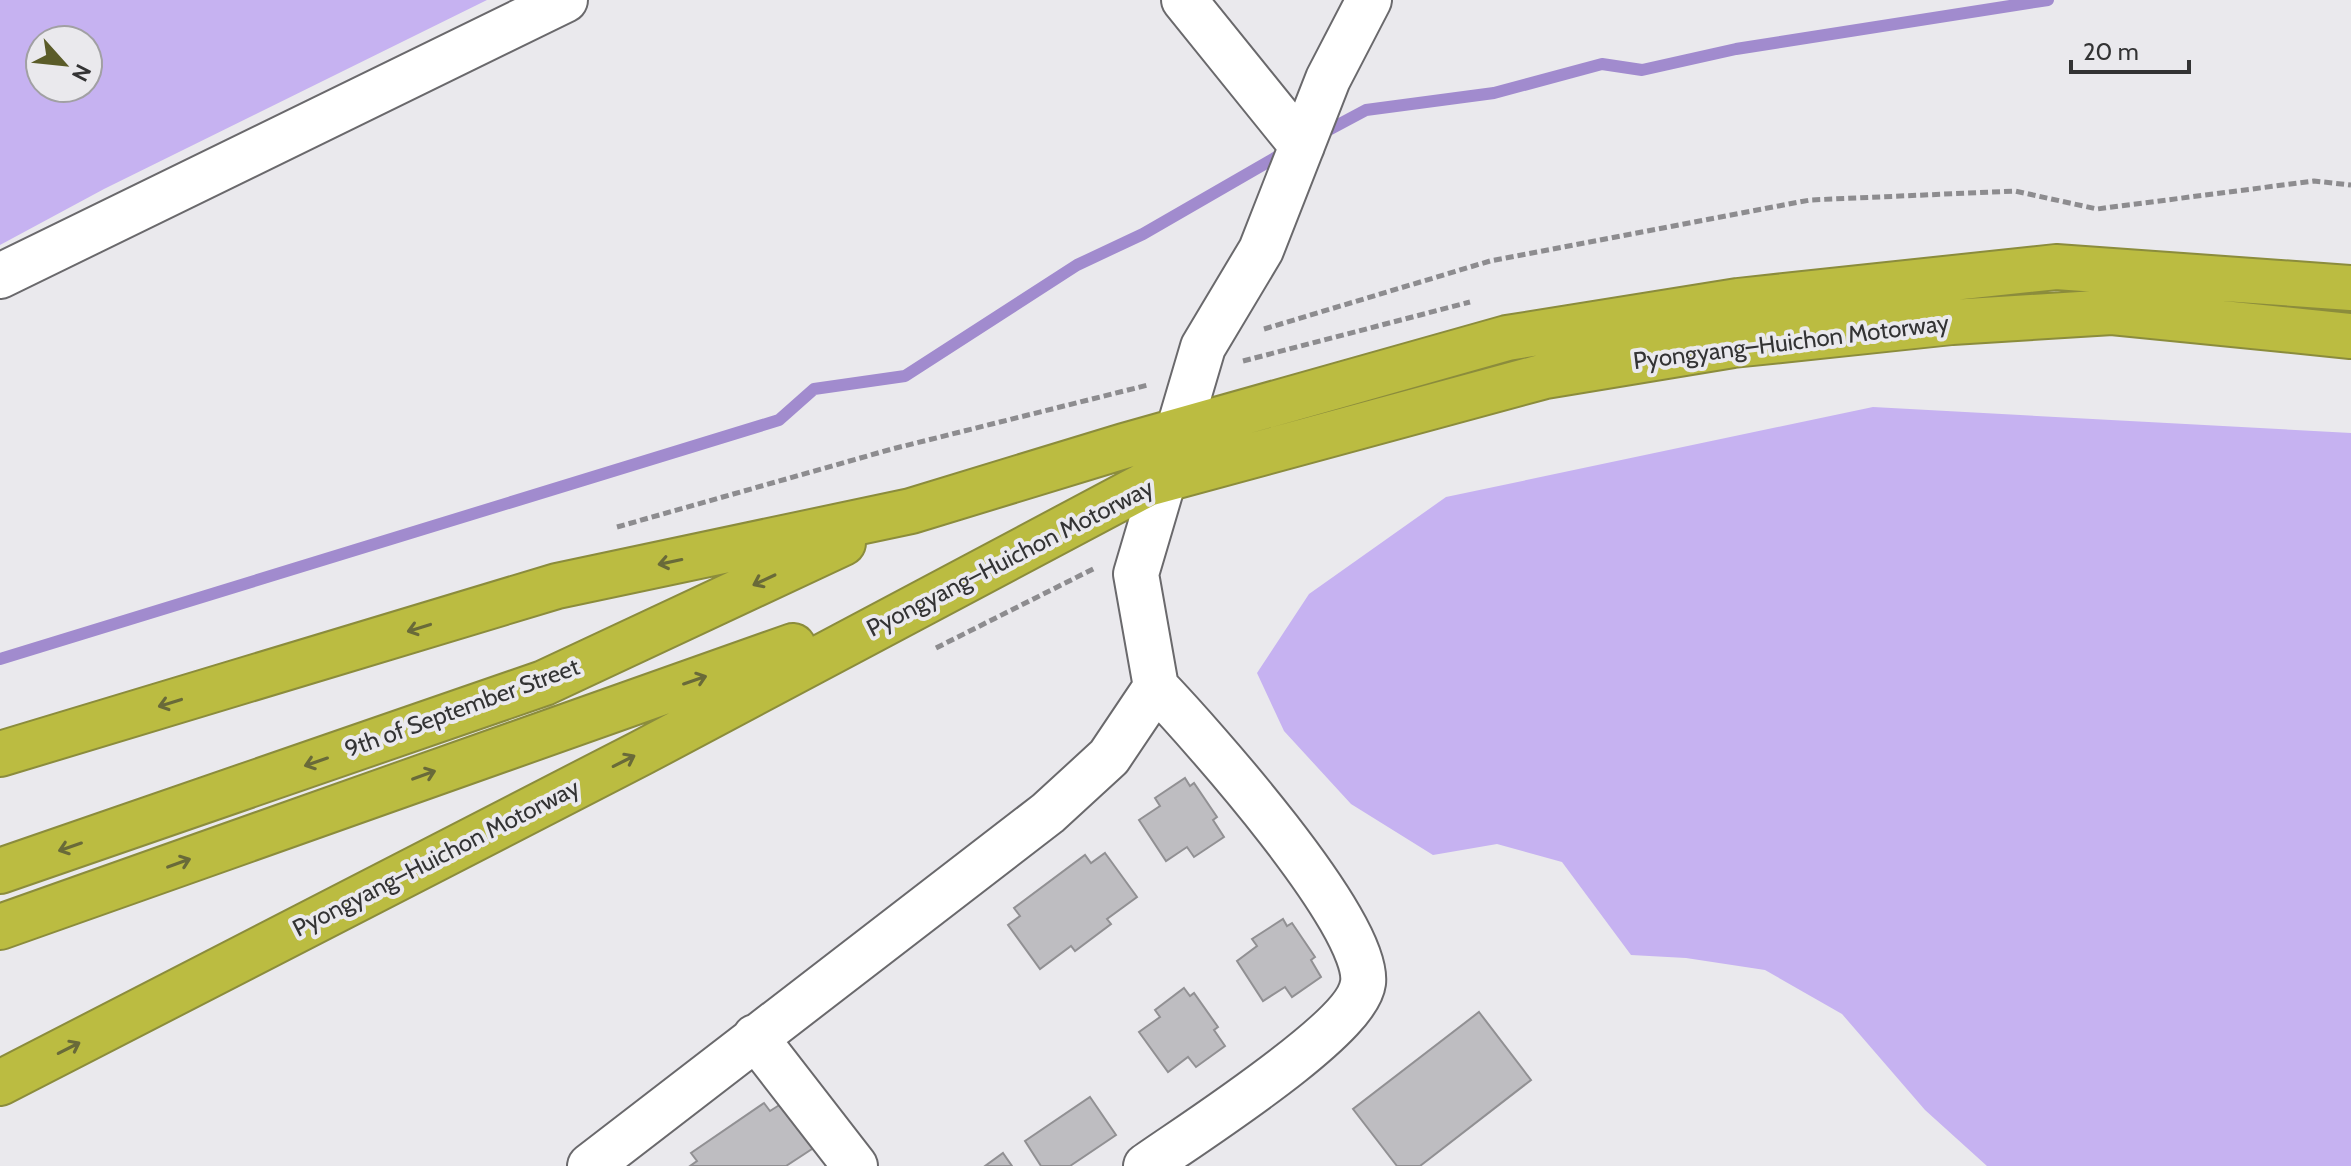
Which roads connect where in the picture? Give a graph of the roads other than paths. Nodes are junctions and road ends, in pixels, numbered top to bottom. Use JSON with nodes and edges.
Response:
{"nodes":[{"id":1,"x":565,"y":0,"type":"edge"},
{"id":2,"x":1184,"y":0,"type":"edge"},
{"id":3,"x":1369,"y":0,"type":"edge"},
{"id":4,"x":1302,"y":146,"type":"junction"},
{"id":5,"x":0,"y":276,"type":"edge"},
{"id":6,"x":2351,"y":288,"type":"edge"},
{"id":7,"x":2351,"y":336,"type":"edge"},
{"id":8,"x":1178,"y":431,"type":"junction"},
{"id":9,"x":1164,"y":479,"type":"junction"},
{"id":10,"x":911,"y":511,"type":"junction"},
{"id":11,"x":921,"y":602,"type":"junction"},
{"id":12,"x":1156,"y":687,"type":"junction"},
{"id":13,"x":0,"y":754,"type":"edge"},
{"id":14,"x":0,"y":871,"type":"edge"},
{"id":15,"x":0,"y":927,"type":"edge"},
{"id":16,"x":755,"y":1037,"type":"junction"},
{"id":17,"x":0,"y":1083,"type":"edge"},
{"id":18,"x":590,"y":1166,"type":"edge"},
{"id":19,"x":855,"y":1166,"type":"edge"},
{"id":20,"x":1146,"y":1166,"type":"edge"}],
"edges":[{"from":1,"to":5,"type":"street"},
{"from":2,"to":4,"type":"street"},
{"from":3,"to":4,"type":"street"},
{"from":4,"to":8,"type":"street"},
{"from":6,"to":8,"type":"highway","name":"Pyongyang–Huichon Motorway"},
{"from":7,"to":9,"type":"highway","name":"Pyongyang–Huichon Motorway"},
{"from":8,"to":9,"type":"street"},
{"from":8,"to":10,"type":"highway","name":"Pyongyang–Huichon Motorway"},
{"from":9,"to":11,"type":"highway","name":"Pyongyang–Huichon Motorway"},
{"from":9,"to":12,"type":"street"},
{"from":10,"to":13,"type":"highway","name":"Pyongyang–Huichon Motorway","one_way":true},
{"from":10,"to":14,"type":"highway","name":"9th of September Street","one_way":true},
{"from":15,"to":11,"type":"highway","name":"9th of September Street","one_way":true},
{"from":17,"to":11,"type":"highway","name":"Pyongyang–Huichon Motorway","one_way":true},
{"from":12,"to":16,"type":"street"},
{"from":12,"to":20,"type":"street"},
{"from":16,"to":18,"type":"street"},
{"from":16,"to":19,"type":"street"}]}
